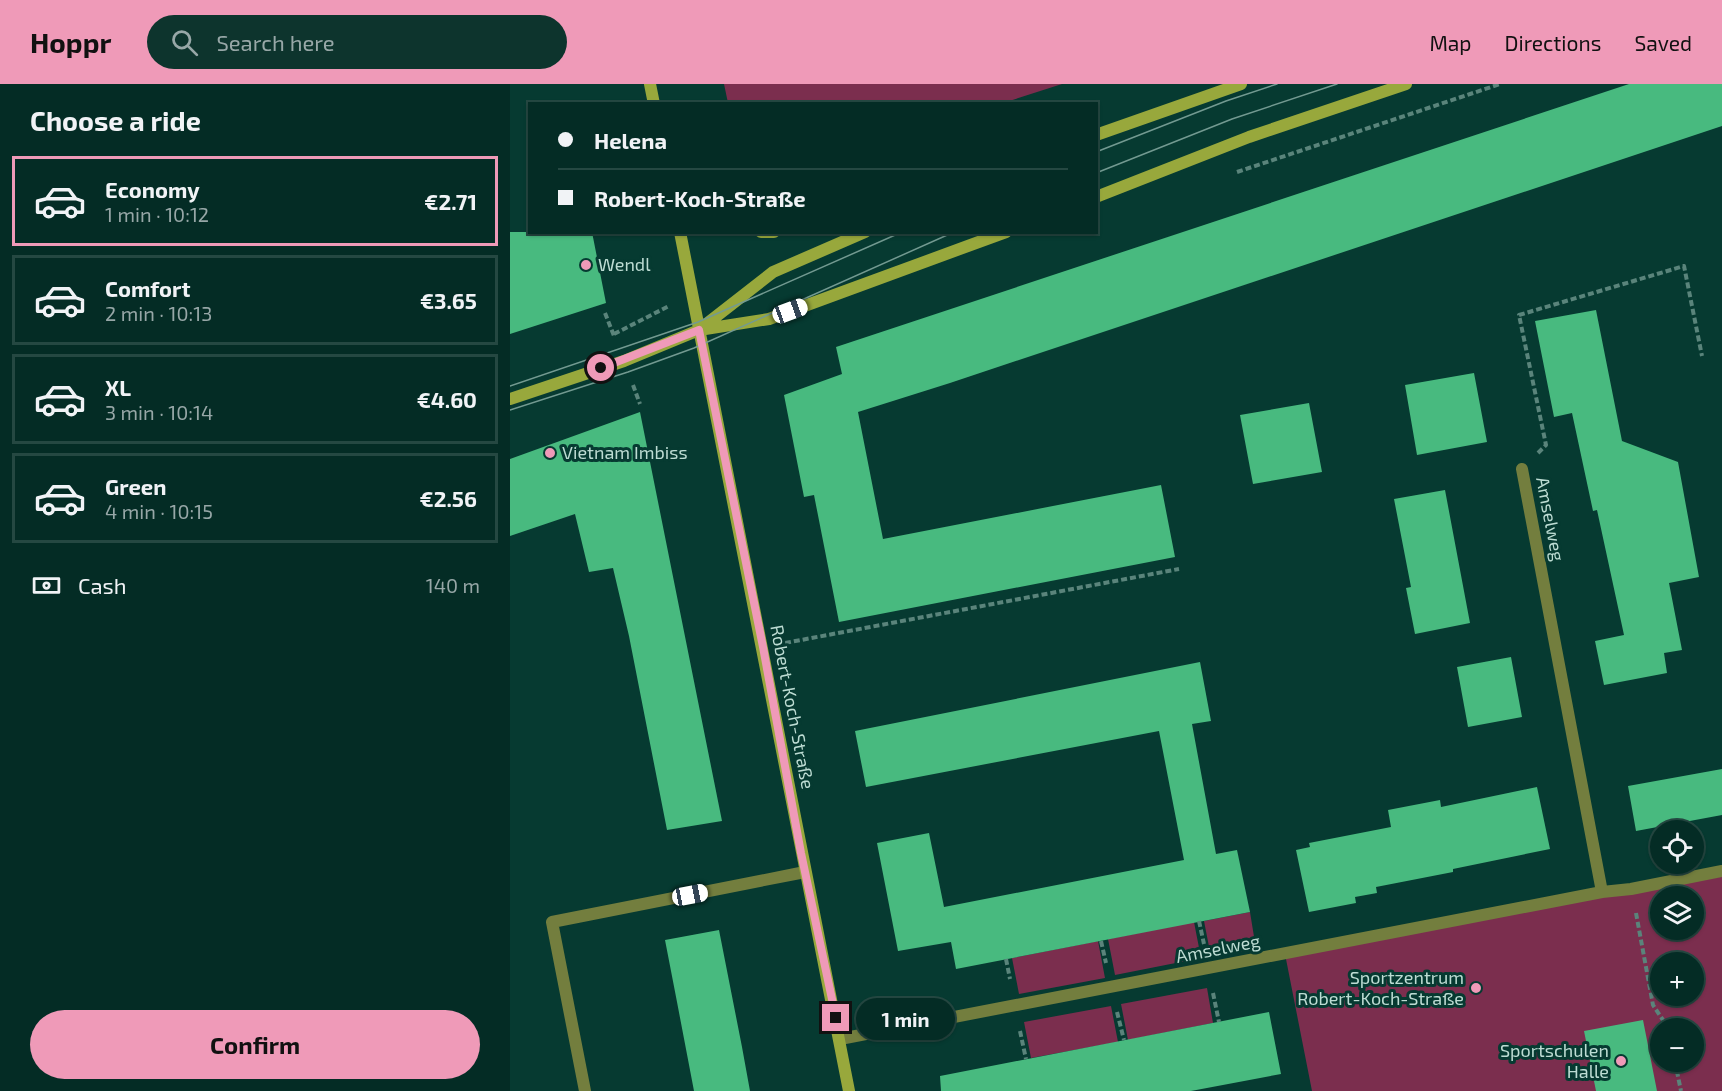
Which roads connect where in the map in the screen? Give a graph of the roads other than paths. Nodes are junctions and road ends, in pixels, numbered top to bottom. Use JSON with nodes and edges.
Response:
{"nodes":[{"id":1,"x":650,"y":84,"type":"edge"},
{"id":2,"x":1241,"y":84,"type":"edge"},
{"id":3,"x":1406,"y":84,"type":"edge"},
{"id":4,"x":654,"y":102,"type":"edge"},
{"id":5,"x":1098,"y":134,"type":"edge"},
{"id":6,"x":1098,"y":196,"type":"edge"},
{"id":7,"x":680,"y":234,"type":"edge"},
{"id":8,"x":860,"y":234,"type":"edge"},
{"id":9,"x":1001,"y":234,"type":"edge"},
{"id":10,"x":699,"y":330,"type":"junction"},
{"id":11,"x":510,"y":399,"type":"edge"},
{"id":12,"x":1522,"y":469,"type":"road end"},
{"id":13,"x":1722,"y":871,"type":"edge"},
{"id":14,"x":805,"y":872,"type":"junction"},
{"id":15,"x":1602,"y":892,"type":"junction"},
{"id":16,"x":840,"y":1039,"type":"junction"},
{"id":17,"x":585,"y":1091,"type":"edge"},
{"id":18,"x":849,"y":1091,"type":"edge"}],
"edges":[{"from":1,"to":4,"type":"street"},
{"from":2,"to":5,"type":"street"},
{"from":3,"to":6,"type":"street"},
{"from":7,"to":10,"type":"street","name":"Robert-Koch-Straße"},
{"from":8,"to":10,"type":"street"},
{"from":9,"to":10,"type":"street"},
{"from":10,"to":11,"type":"street"},
{"from":10,"to":14,"type":"street","name":"Robert-Koch-Straße"},
{"from":12,"to":15,"type":"street","name":"Amselweg"},
{"from":13,"to":15,"type":"street","name":"Amselweg"},
{"from":14,"to":16,"type":"street","name":"Robert-Koch-Straße"},
{"from":14,"to":17,"type":"street"},
{"from":15,"to":16,"type":"street","name":"Amselweg"},
{"from":16,"to":18,"type":"street","name":"Robert-Koch-Straße"}]}
